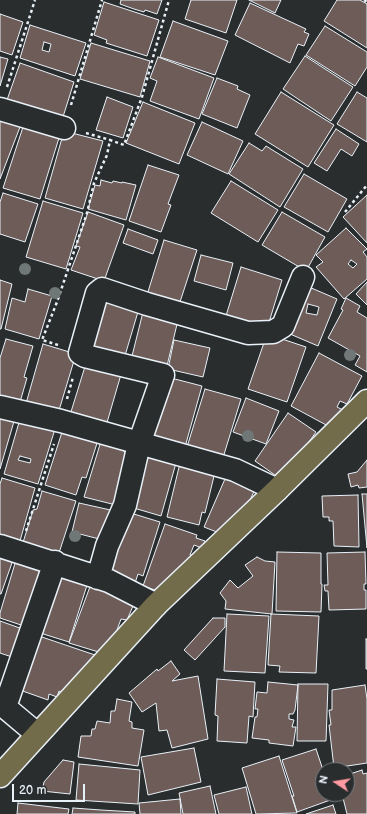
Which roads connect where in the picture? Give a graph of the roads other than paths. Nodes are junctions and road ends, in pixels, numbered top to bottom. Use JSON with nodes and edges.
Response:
{"nodes":[{"id":1,"x":1,"y":109,"type":"edge"},
{"id":2,"x":64,"y":128,"type":"road end"},
{"id":3,"x":303,"y":277,"type":"dead end"},
{"id":4,"x":367,"y":401,"type":"edge"},
{"id":5,"x":0,"y":407,"type":"edge"},
{"id":6,"x":140,"y":444,"type":"junction"},
{"id":7,"x":277,"y":490,"type":"junction"},
{"id":8,"x":0,"y":546,"type":"edge"},
{"id":9,"x":55,"y":562,"type":"junction"},
{"id":10,"x":98,"y":578,"type":"junction"},
{"id":11,"x":156,"y":605,"type":"junction"},
{"id":12,"x":3,"y":705,"type":"edge"},
{"id":13,"x":37,"y":734,"type":"junction"},
{"id":14,"x":0,"y":776,"type":"edge"}],
"edges":[{"from":1,"to":2,"type":"street"},
{"from":3,"to":6,"type":"street"},
{"from":4,"to":7,"type":"main road"},
{"from":5,"to":6,"type":"street"},
{"from":6,"to":7,"type":"street"},
{"from":6,"to":10,"type":"street"},
{"from":7,"to":11,"type":"main road"},
{"from":8,"to":9,"type":"street"},
{"from":9,"to":10,"type":"street"},
{"from":9,"to":12,"type":"street"},
{"from":10,"to":11,"type":"street"},
{"from":11,"to":13,"type":"main road"},
{"from":12,"to":13,"type":"street"},
{"from":13,"to":14,"type":"main road"}]}
